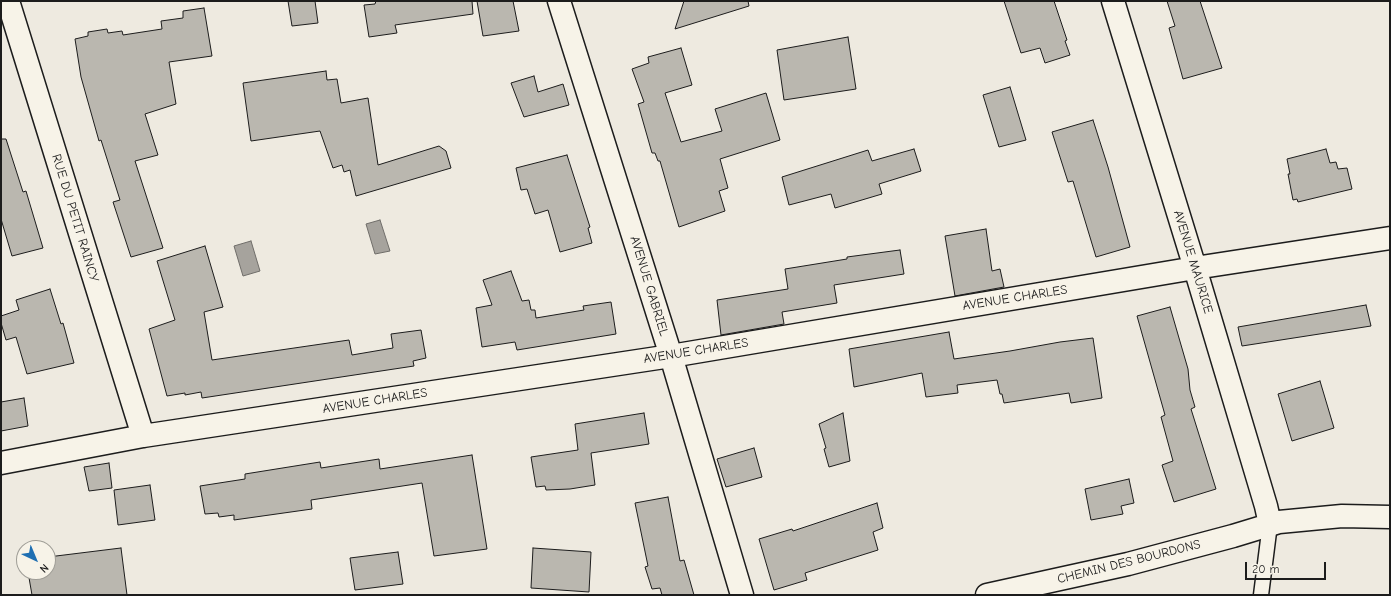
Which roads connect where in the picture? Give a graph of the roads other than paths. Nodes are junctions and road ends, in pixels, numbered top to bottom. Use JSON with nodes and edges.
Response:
{"nodes":[{"id":1,"x":559,"y":1,"type":"edge"},
{"id":2,"x":1112,"y":1,"type":"edge"},
{"id":3,"x":7,"y":2,"type":"edge"},
{"id":4,"x":1390,"y":238,"type":"edge"},
{"id":5,"x":1195,"y":268,"type":"junction"},
{"id":6,"x":671,"y":356,"type":"junction"},
{"id":7,"x":143,"y":436,"type":"junction"},
{"id":8,"x":1,"y":463,"type":"edge"},
{"id":9,"x":1390,"y":517,"type":"edge"},
{"id":10,"x":1270,"y":524,"type":"junction"},
{"id":11,"x":742,"y":595,"type":"edge"},
{"id":12,"x":987,"y":595,"type":"edge"},
{"id":13,"x":1261,"y":595,"type":"edge"}],
"edges":[{"from":1,"to":6,"type":"street","name":"AVENUE GABRIEL"},
{"from":2,"to":5,"type":"street","name":"AVENUE MAURICE"},
{"from":3,"to":7,"type":"street","name":"RUE DU PETIT RAINCY"},
{"from":4,"to":5,"type":"street","name":"AVENUE CHARLES"},
{"from":5,"to":6,"type":"street","name":"AVENUE CHARLES"},
{"from":5,"to":10,"type":"street","name":"AVENUE MAURICE"},
{"from":6,"to":7,"type":"street","name":"AVENUE CHARLES"},
{"from":6,"to":11,"type":"street","name":"AVENUE GABRIEL"},
{"from":7,"to":8,"type":"street","name":"AVENUE CHARLES"},
{"from":9,"to":10,"type":"street","name":"CHEMIN DES BOURDONS"},
{"from":10,"to":12,"type":"street","name":"CHEMIN DES BOURDONS"},
{"from":10,"to":13,"type":"lane"}]}
